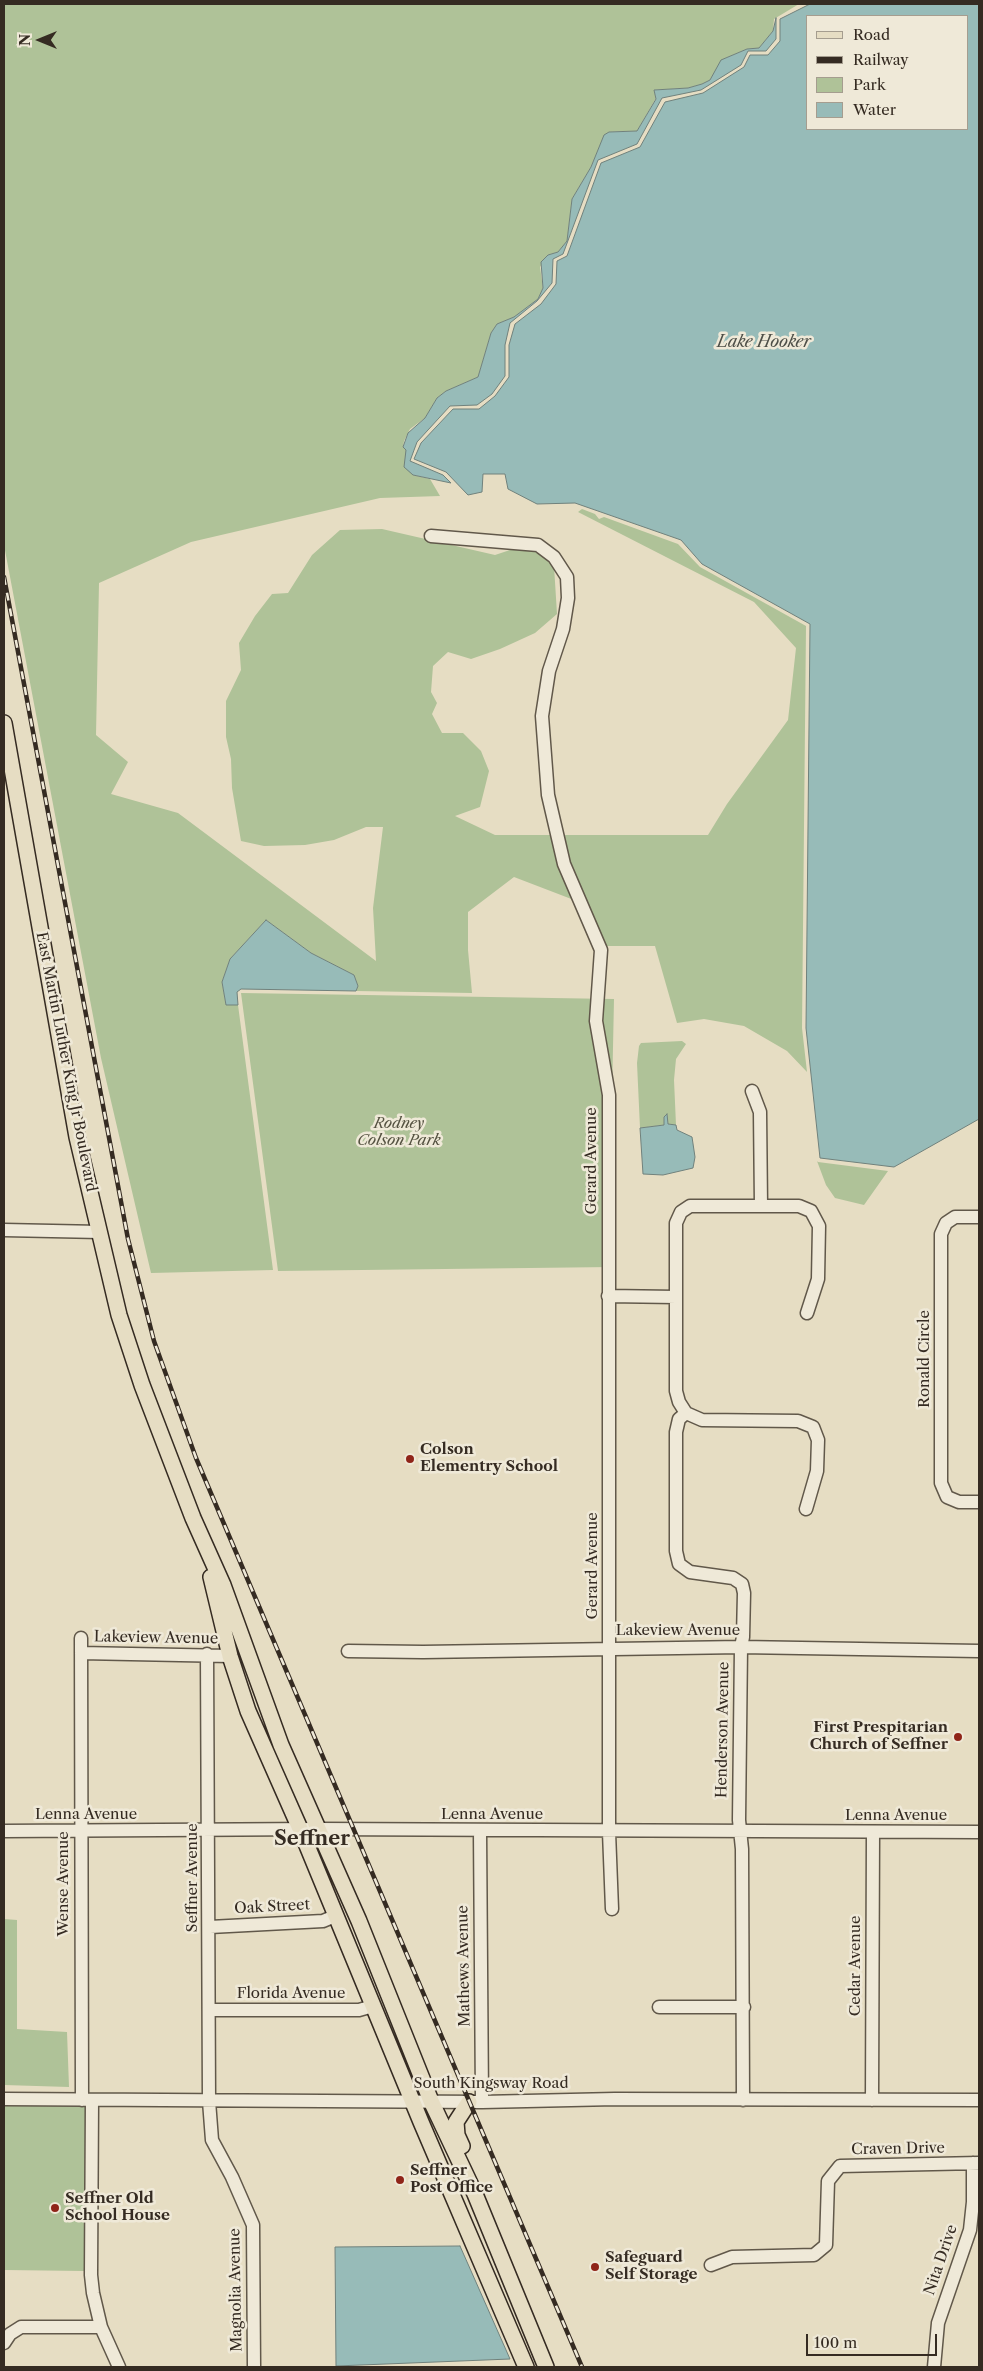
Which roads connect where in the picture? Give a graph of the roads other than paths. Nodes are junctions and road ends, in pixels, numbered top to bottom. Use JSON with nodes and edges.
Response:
{"nodes":[{"id":1,"x":431,"y":536,"type":"dead end"},
{"id":2,"x":4,"y":723,"type":"edge"},
{"id":3,"x":752,"y":1091,"type":"dead end"},
{"id":4,"x":761,"y":1206,"type":"junction"},
{"id":5,"x":979,"y":1217,"type":"edge"},
{"id":6,"x":4,"y":1230,"type":"edge"},
{"id":7,"x":100,"y":1232,"type":"junction"},
{"id":8,"x":608,"y":1296,"type":"junction"},
{"id":9,"x":676,"y":1296,"type":"junction"},
{"id":10,"x":807,"y":1313,"type":"dead end"},
{"id":11,"x":686,"y":1413,"type":"junction"},
{"id":12,"x":979,"y":1502,"type":"edge"},
{"id":13,"x":806,"y":1509,"type":"dead end"},
{"id":14,"x":193,"y":1518,"type":"junction"},
{"id":15,"x":81,"y":1638,"type":"dead end"},
{"id":16,"x":610,"y":1647,"type":"junction"},
{"id":17,"x":740,"y":1647,"type":"junction"},
{"id":18,"x":348,"y":1651,"type":"dead end"},
{"id":19,"x":979,"y":1651,"type":"edge"},
{"id":20,"x":81,"y":1652,"type":"junction"},
{"id":21,"x":207,"y":1654,"type":"junction"},
{"id":22,"x":230,"y":1656,"type":"junction"},
{"id":23,"x":209,"y":1830,"type":"junction"},
{"id":24,"x":318,"y":1830,"type":"junction"},
{"id":25,"x":4,"y":1831,"type":"edge"},
{"id":26,"x":80,"y":1831,"type":"junction"},
{"id":27,"x":301,"y":1831,"type":"junction"},
{"id":28,"x":480,"y":1831,"type":"junction"},
{"id":29,"x":609,"y":1832,"type":"junction"},
{"id":30,"x":739,"y":1832,"type":"junction"},
{"id":31,"x":873,"y":1832,"type":"junction"},
{"id":32,"x":979,"y":1832,"type":"edge"},
{"id":33,"x":612,"y":1909,"type":"dead end"},
{"id":34,"x":336,"y":1916,"type":"junction"},
{"id":35,"x":210,"y":1926,"type":"junction"},
{"id":36,"x":373,"y":2006,"type":"junction"},
{"id":37,"x":659,"y":2007,"type":"dead end"},
{"id":38,"x":744,"y":2007,"type":"junction"},
{"id":39,"x":209,"y":2010,"type":"junction"},
{"id":40,"x":4,"y":2099,"type":"edge"},
{"id":41,"x":87,"y":2100,"type":"junction"},
{"id":42,"x":413,"y":2100,"type":"junction"},
{"id":43,"x":744,"y":2100,"type":"junction"},
{"id":44,"x":872,"y":2100,"type":"junction"},
{"id":45,"x":979,"y":2100,"type":"edge"},
{"id":46,"x":209,"y":2101,"type":"junction"},
{"id":47,"x":431,"y":2101,"type":"junction"},
{"id":48,"x":476,"y":2102,"type":"junction"},
{"id":49,"x":976,"y":2163,"type":"edge"},
{"id":50,"x":711,"y":2265,"type":"dead end"},
{"id":51,"x":520,"y":2305,"type":"junction"},
{"id":52,"x":101,"y":2327,"type":"junction"},
{"id":53,"x":4,"y":2343,"type":"edge"},
{"id":54,"x":119,"y":2367,"type":"edge"},
{"id":55,"x":254,"y":2367,"type":"edge"},
{"id":56,"x":526,"y":2367,"type":"edge"},
{"id":57,"x":546,"y":2367,"type":"edge"},
{"id":58,"x":934,"y":2367,"type":"edge"}],
"edges":[{"from":1,"to":8,"type":"street","name":"Gerard Avenue"},
{"from":2,"to":7,"type":"main road","name":"East Martin Luther King Jr Boulevard"},
{"from":3,"to":4,"type":"street"},
{"from":4,"to":9,"type":"street"},
{"from":4,"to":10,"type":"street"},
{"from":5,"to":12,"type":"street","name":"Ronald Circle"},
{"from":6,"to":7,"type":"street"},
{"from":7,"to":14,"type":"main road","name":"East Martin Luther King Jr Boulevard"},
{"from":8,"to":9,"type":"street"},
{"from":8,"to":16,"type":"street","name":"Gerard Avenue"},
{"from":9,"to":11,"type":"street"},
{"from":11,"to":13,"type":"street"},
{"from":11,"to":17,"type":"street","name":"Henderson Avenue"},
{"from":14,"to":22,"type":"main road"},
{"from":14,"to":24,"type":"main road"},
{"from":15,"to":20,"type":"street","name":"Wense Avenue"},
{"from":16,"to":17,"type":"street","name":"Lakeview Avenue"},
{"from":16,"to":18,"type":"street","name":"Lakeview Avenue"},
{"from":16,"to":29,"type":"street","name":"Gerard Avenue"},
{"from":17,"to":19,"type":"street","name":"Lakeview Avenue"},
{"from":17,"to":30,"type":"street","name":"Henderson Avenue"},
{"from":20,"to":21,"type":"street","name":"Lakeview Avenue"},
{"from":20,"to":26,"type":"street","name":"Wense Avenue"},
{"from":21,"to":22,"type":"street","name":"Lakeview Avenue"},
{"from":21,"to":23,"type":"street","name":"Seffner Avenue"},
{"from":22,"to":27,"type":"main road"},
{"from":23,"to":26,"type":"street","name":"Lenna Avenue"},
{"from":23,"to":27,"type":"street","name":"Lenna Avenue"},
{"from":23,"to":35,"type":"street","name":"Seffner Avenue"},
{"from":24,"to":27,"type":"street","name":"Lenna Avenue"},
{"from":24,"to":28,"type":"street","name":"Lenna Avenue"},
{"from":24,"to":47,"type":"main road"},
{"from":25,"to":26,"type":"street","name":"Lenna Avenue"},
{"from":26,"to":41,"type":"street","name":"Wense Avenue"},
{"from":27,"to":34,"type":"main road"},
{"from":28,"to":29,"type":"street","name":"Lenna Avenue"},
{"from":28,"to":48,"type":"street","name":"Mathews Avenue"},
{"from":29,"to":30,"type":"street","name":"Lenna Avenue"},
{"from":29,"to":33,"type":"street","name":"Gerard Avenue"},
{"from":30,"to":31,"type":"street","name":"Lenna Avenue"},
{"from":30,"to":38,"type":"street","name":"Henderson Avenue"},
{"from":31,"to":32,"type":"street","name":"Lenna Avenue"},
{"from":31,"to":44,"type":"street","name":"Cedar Avenue"},
{"from":34,"to":35,"type":"street","name":"Oak Street"},
{"from":34,"to":36,"type":"main road"},
{"from":35,"to":39,"type":"street","name":"Seffner Avenue"},
{"from":36,"to":39,"type":"street","name":"Florida Avenue"},
{"from":36,"to":42,"type":"main road"},
{"from":37,"to":38,"type":"street"},
{"from":38,"to":43,"type":"street","name":"Henderson Avenue"},
{"from":39,"to":46,"type":"street","name":"Seffner Avenue"},
{"from":40,"to":41,"type":"street","name":"South Kingsway Road"},
{"from":41,"to":46,"type":"street","name":"South Kingsway Road"},
{"from":41,"to":52,"type":"street","name":"Wense Avenue"},
{"from":42,"to":46,"type":"street","name":"South Kingsway Road"},
{"from":42,"to":47,"type":"street","name":"South Kingsway Road"},
{"from":42,"to":56,"type":"main road"},
{"from":43,"to":44,"type":"street","name":"South Kingsway Road"},
{"from":43,"to":48,"type":"street","name":"South Kingsway Road"},
{"from":44,"to":45,"type":"street","name":"South Kingsway Road"},
{"from":46,"to":55,"type":"street","name":"Magnolia Avenue"},
{"from":47,"to":48,"type":"street","name":"South Kingsway Road"},
{"from":47,"to":51,"type":"main road"},
{"from":48,"to":51,"type":"main road"},
{"from":49,"to":50,"type":"street","name":"Craven Drive"},
{"from":49,"to":58,"type":"street","name":"Nita Drive"},
{"from":51,"to":57,"type":"main road"},
{"from":52,"to":53,"type":"street"},
{"from":52,"to":54,"type":"street","name":"Wense Avenue"}]}
